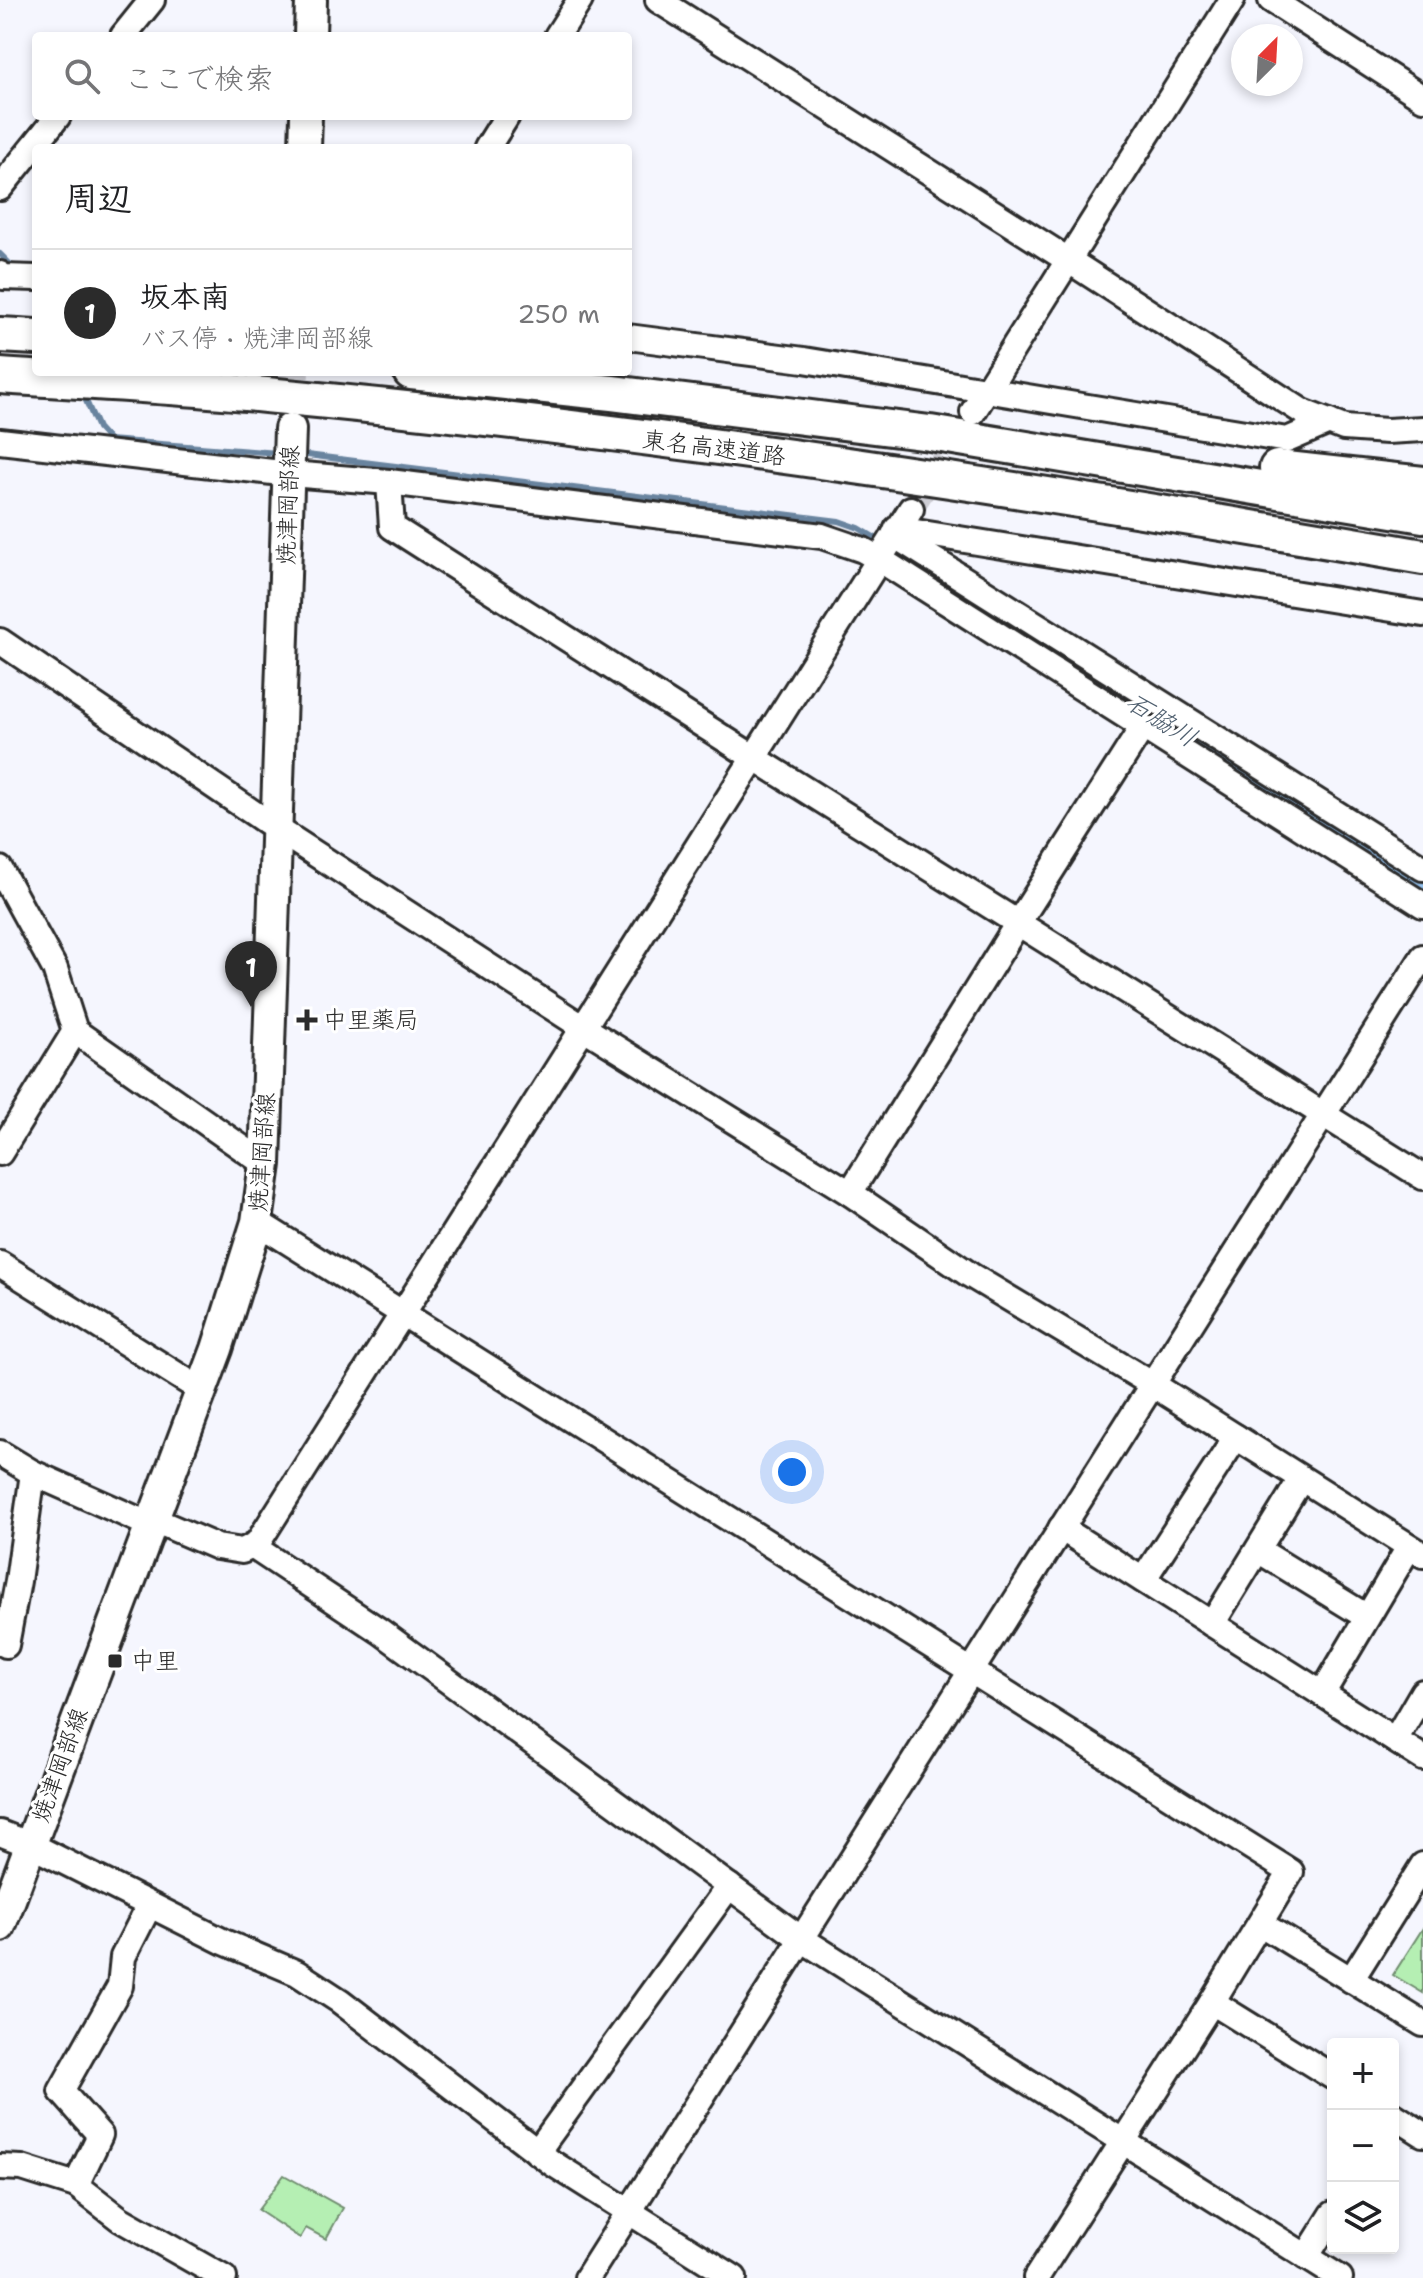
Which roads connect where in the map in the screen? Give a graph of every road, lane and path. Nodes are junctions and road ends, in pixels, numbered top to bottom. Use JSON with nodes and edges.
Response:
{"nodes":[{"id":1,"x":152,"y":0,"type":"edge"},
{"id":2,"x":311,"y":0,"type":"edge"},
{"id":3,"x":580,"y":0,"type":"edge"},
{"id":4,"x":658,"y":0,"type":"edge"},
{"id":5,"x":1232,"y":0,"type":"edge"},
{"id":6,"x":1271,"y":0,"type":"edge"},
{"id":7,"x":126,"y":32,"type":"edge"},
{"id":8,"x":310,"y":32,"type":"edge"},
{"id":9,"x":560,"y":32,"type":"edge"},
{"id":10,"x":1423,"y":98,"type":"edge"},
{"id":11,"x":55,"y":120,"type":"edge"},
{"id":12,"x":306,"y":120,"type":"edge"},
{"id":13,"x":504,"y":120,"type":"edge"},
{"id":14,"x":35,"y":144,"type":"edge"},
{"id":15,"x":305,"y":144,"type":"edge"},
{"id":16,"x":490,"y":144,"type":"edge"},
{"id":17,"x":32,"y":148,"type":"edge"},
{"id":18,"x":0,"y":188,"type":"edge"},
{"id":19,"x":1068,"y":260,"type":"junction"},
{"id":20,"x":0,"y":335,"type":"edge"},
{"id":21,"x":32,"y":337,"type":"edge"},
{"id":22,"x":632,"y":338,"type":"edge"},
{"id":23,"x":0,"y":376,"type":"edge"},
{"id":24,"x":449,"y":376,"type":"edge"},
{"id":25,"x":979,"y":401,"type":"junction"},
{"id":26,"x":1329,"y":422,"type":"junction"},
{"id":27,"x":290,"y":429,"type":"tunnel mouth"},
{"id":28,"x":1423,"y":429,"type":"edge"},
{"id":29,"x":930,"y":433,"type":"junction"},
{"id":30,"x":0,"y":441,"type":"edge"},
{"id":31,"x":290,"y":474,"type":"junction"},
{"id":32,"x":389,"y":482,"type":"junction"},
{"id":33,"x":1423,"y":484,"type":"edge"},
{"id":34,"x":911,"y":509,"type":"tunnel mouth"},
{"id":35,"x":1423,"y":515,"type":"edge"},
{"id":36,"x":896,"y":532,"type":"junction"},
{"id":37,"x":1423,"y":557,"type":"edge"},
{"id":38,"x":879,"y":559,"type":"junction"},
{"id":39,"x":1423,"y":614,"type":"edge"},
{"id":40,"x":0,"y":641,"type":"edge"},
{"id":41,"x":1142,"y":728,"type":"junction"},
{"id":42,"x":753,"y":757,"type":"junction"},
{"id":43,"x":277,"y":829,"type":"junction"},
{"id":44,"x":1423,"y":868,"type":"edge"},
{"id":45,"x":0,"y":869,"type":"edge"},
{"id":46,"x":1423,"y":905,"type":"edge"},
{"id":47,"x":1018,"y":923,"type":"junction"},
{"id":48,"x":1423,"y":957,"type":"edge"},
{"id":49,"x":584,"y":1028,"type":"junction"},
{"id":50,"x":75,"y":1031,"type":"junction"},
{"id":51,"x":1324,"y":1115,"type":"junction"},
{"id":52,"x":0,"y":1153,"type":"edge"},
{"id":53,"x":265,"y":1164,"type":"junction"},
{"id":54,"x":1423,"y":1177,"type":"edge"},
{"id":55,"x":850,"y":1193,"type":"junction"},
{"id":56,"x":257,"y":1222,"type":"junction"},
{"id":57,"x":0,"y":1264,"type":"edge"},
{"id":58,"x":404,"y":1313,"type":"junction"},
{"id":59,"x":1152,"y":1384,"type":"junction"},
{"id":60,"x":201,"y":1390,"type":"junction"},
{"id":61,"x":1236,"y":1437,"type":"junction"},
{"id":62,"x":0,"y":1453,"type":"edge"},
{"id":63,"x":33,"y":1473,"type":"junction"},
{"id":64,"x":1301,"y":1479,"type":"junction"},
{"id":65,"x":151,"y":1522,"type":"junction"},
{"id":66,"x":1061,"y":1528,"type":"junction"},
{"id":67,"x":252,"y":1546,"type":"junction"},
{"id":68,"x":1258,"y":1550,"type":"junction"},
{"id":69,"x":1416,"y":1551,"type":"edge"},
{"id":70,"x":1143,"y":1580,"type":"junction"},
{"id":71,"x":1367,"y":1617,"type":"junction"},
{"id":72,"x":1212,"y":1624,"type":"junction"},
{"id":73,"x":0,"y":1641,"type":"edge"},
{"id":74,"x":971,"y":1670,"type":"junction"},
{"id":75,"x":1423,"y":1692,"type":"edge"},
{"id":76,"x":1322,"y":1694,"type":"junction"},
{"id":77,"x":1395,"y":1740,"type":"junction"},
{"id":78,"x":1423,"y":1758,"type":"edge"},
{"id":79,"x":0,"y":1833,"type":"edge"},
{"id":80,"x":31,"y":1845,"type":"junction"},
{"id":81,"x":1423,"y":1865,"type":"edge"},
{"id":82,"x":729,"y":1886,"type":"junction"},
{"id":83,"x":149,"y":1906,"type":"junction"},
{"id":84,"x":1261,"y":1924,"type":"junction"},
{"id":85,"x":0,"y":1926,"type":"edge"},
{"id":86,"x":800,"y":1938,"type":"junction"},
{"id":87,"x":1351,"y":1980,"type":"junction"},
{"id":88,"x":1212,"y":2002,"type":"junction"},
{"id":89,"x":1423,"y":2024,"type":"edge"},
{"id":90,"x":1327,"y":2073,"type":"edge"},
{"id":91,"x":1399,"y":2120,"type":"edge"},
{"id":92,"x":1423,"y":2134,"type":"edge"},
{"id":93,"x":1123,"y":2143,"type":"junction"},
{"id":94,"x":537,"y":2152,"type":"junction"},
{"id":95,"x":0,"y":2167,"type":"edge"},
{"id":96,"x":76,"y":2185,"type":"junction"},
{"id":97,"x":629,"y":2212,"type":"junction"},
{"id":98,"x":1327,"y":2224,"type":"edge"},
{"id":99,"x":1306,"y":2257,"type":"junction"},
{"id":100,"x":224,"y":2278,"type":"edge"},
{"id":101,"x":587,"y":2278,"type":"edge"},
{"id":102,"x":734,"y":2278,"type":"edge"},
{"id":103,"x":1036,"y":2278,"type":"edge"},
{"id":104,"x":1340,"y":2278,"type":"edge"}],
"edges":[{"from":1,"to":7,"type":"street"},
{"from":2,"to":8,"type":"main road"},
{"from":3,"to":9,"type":"street"},
{"from":4,"to":19,"type":"street"},
{"from":5,"to":19,"type":"street"},
{"from":6,"to":10,"type":"street"},
{"from":11,"to":14,"type":"street"},
{"from":12,"to":15,"type":"main road"},
{"from":13,"to":16,"type":"street"},
{"from":17,"to":18,"type":"street"},
{"from":19,"to":25,"type":"street"},
{"from":19,"to":26,"type":"street"},
{"from":20,"to":21,"type":"highway"},
{"from":22,"to":25,"type":"street"},
{"from":23,"to":37,"type":"highway","name":"東名高速道路"},
{"from":24,"to":29,"type":"highway","name":"東名高速道路"},
{"from":25,"to":26,"type":"street"},
{"from":26,"to":28,"type":"street"},
{"from":27,"to":31,"type":"main road","name":"焼津岡部線"},
{"from":29,"to":33,"type":"highway"},
{"from":29,"to":35,"type":"highway","name":"東名高速道路"},
{"from":30,"to":31,"type":"street"},
{"from":31,"to":32,"type":"street"},
{"from":31,"to":43,"type":"main road","name":"焼津岡部線"},
{"from":32,"to":38,"type":"street"},
{"from":32,"to":42,"type":"street"},
{"from":34,"to":36,"type":"street"},
{"from":36,"to":38,"type":"street"},
{"from":36,"to":39,"type":"street"},
{"from":36,"to":44,"type":"street"},
{"from":38,"to":41,"type":"street"},
{"from":38,"to":42,"type":"street"},
{"from":40,"to":43,"type":"street"},
{"from":41,"to":46,"type":"street"},
{"from":41,"to":47,"type":"street"},
{"from":42,"to":47,"type":"street"},
{"from":42,"to":49,"type":"street"},
{"from":43,"to":49,"type":"street"},
{"from":43,"to":53,"type":"main road","name":"焼津岡部線"},
{"from":45,"to":50,"type":"street"},
{"from":47,"to":51,"type":"street"},
{"from":47,"to":55,"type":"street"},
{"from":48,"to":51,"type":"street"},
{"from":49,"to":55,"type":"street"},
{"from":49,"to":58,"type":"street"},
{"from":50,"to":52,"type":"street"},
{"from":50,"to":53,"type":"street"},
{"from":51,"to":54,"type":"street"},
{"from":51,"to":59,"type":"street"},
{"from":53,"to":56,"type":"main road","name":"焼津岡部線"},
{"from":55,"to":59,"type":"street"},
{"from":56,"to":58,"type":"street"},
{"from":56,"to":60,"type":"main road","name":"焼津岡部線"},
{"from":57,"to":60,"type":"street"},
{"from":58,"to":67,"type":"street"},
{"from":58,"to":74,"type":"street"},
{"from":59,"to":61,"type":"street"},
{"from":59,"to":66,"type":"street"},
{"from":60,"to":65,"type":"main road","name":"焼津岡部線"},
{"from":61,"to":64,"type":"street"},
{"from":61,"to":70,"type":"street"},
{"from":62,"to":63,"type":"street"},
{"from":63,"to":65,"type":"street"},
{"from":63,"to":73,"type":"street"},
{"from":64,"to":68,"type":"street"},
{"from":64,"to":69,"type":"street"},
{"from":65,"to":67,"type":"street"},
{"from":65,"to":80,"type":"main road","name":"焼津岡部線"},
{"from":66,"to":70,"type":"street"},
{"from":66,"to":74,"type":"street"},
{"from":67,"to":82,"type":"street"},
{"from":68,"to":71,"type":"street"},
{"from":68,"to":72,"type":"street"},
{"from":69,"to":71,"type":"street"},
{"from":70,"to":72,"type":"street"},
{"from":71,"to":76,"type":"street"},
{"from":72,"to":76,"type":"street"},
{"from":74,"to":84,"type":"street"},
{"from":74,"to":86,"type":"street"},
{"from":75,"to":77,"type":"street"},
{"from":76,"to":77,"type":"street"},
{"from":77,"to":78,"type":"street"},
{"from":79,"to":80,"type":"street"},
{"from":80,"to":83,"type":"street"},
{"from":80,"to":85,"type":"main road","name":"焼津岡部線"},
{"from":81,"to":87,"type":"street"},
{"from":82,"to":86,"type":"street"},
{"from":82,"to":94,"type":"street"},
{"from":83,"to":94,"type":"street"},
{"from":83,"to":96,"type":"street"},
{"from":84,"to":87,"type":"street"},
{"from":84,"to":88,"type":"street"},
{"from":86,"to":93,"type":"street"},
{"from":86,"to":97,"type":"street"},
{"from":87,"to":89,"type":"street"},
{"from":88,"to":90,"type":"street"},
{"from":88,"to":93,"type":"street"},
{"from":91,"to":92,"type":"street"},
{"from":93,"to":99,"type":"street"},
{"from":93,"to":103,"type":"street"},
{"from":94,"to":97,"type":"street"},
{"from":95,"to":96,"type":"street"},
{"from":96,"to":100,"type":"street"},
{"from":97,"to":101,"type":"street"},
{"from":97,"to":102,"type":"street"},
{"from":98,"to":99,"type":"street"},
{"from":99,"to":104,"type":"street"}]}
